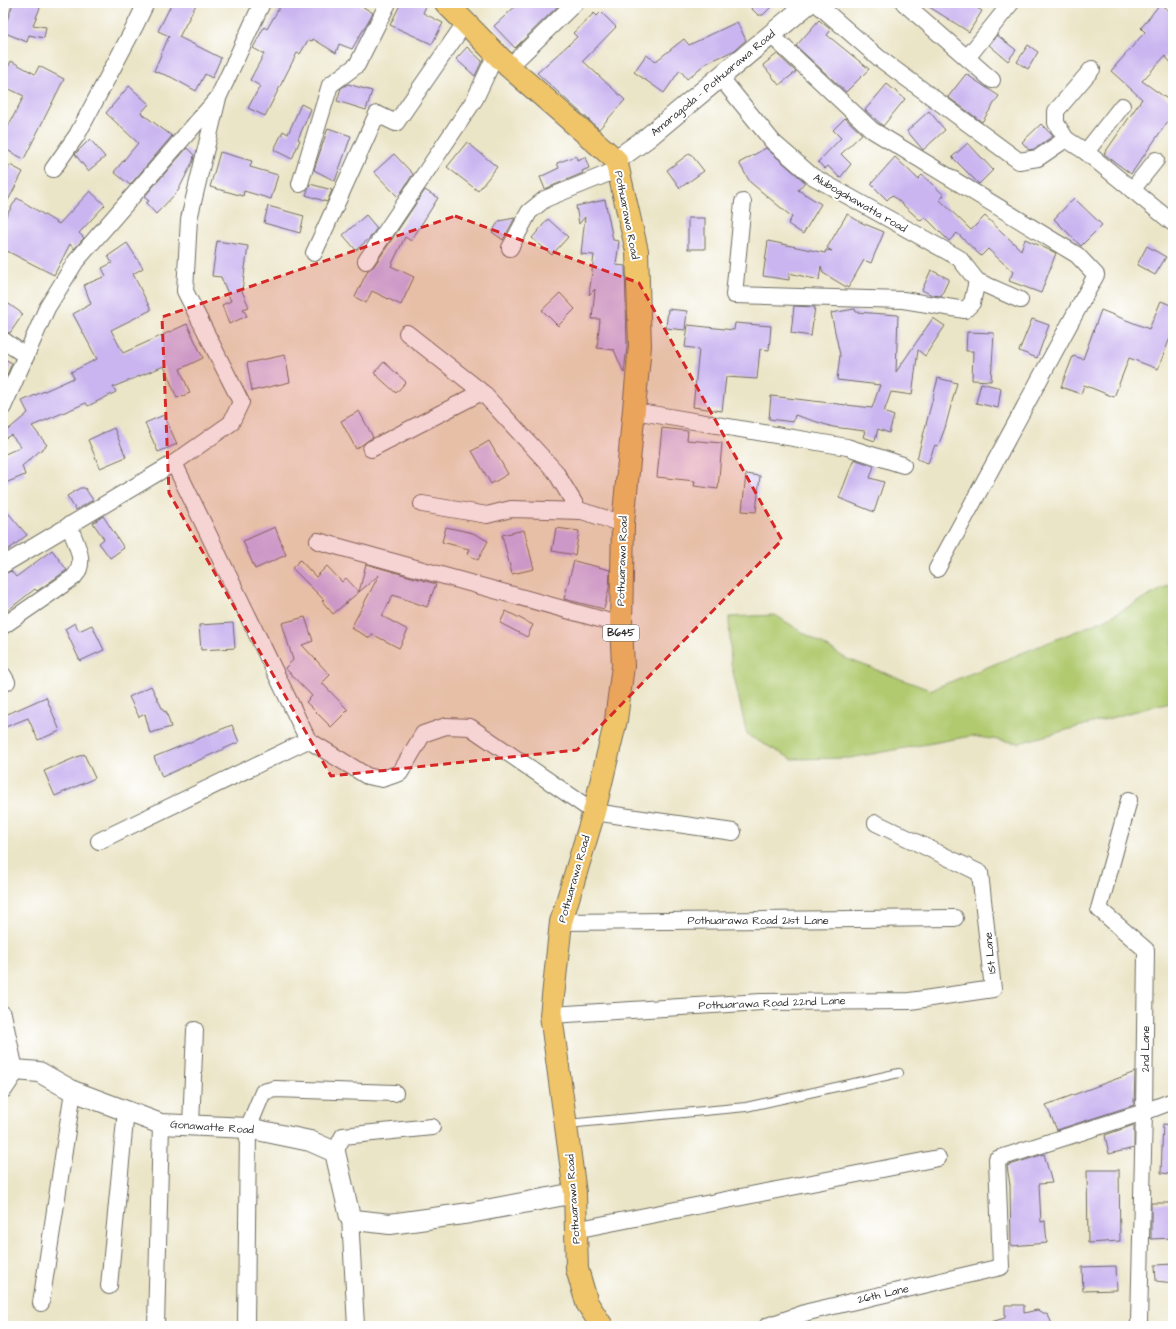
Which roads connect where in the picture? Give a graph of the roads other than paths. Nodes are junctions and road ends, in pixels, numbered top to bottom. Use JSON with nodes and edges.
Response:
{"nodes":[{"id":1,"x":146,"y":3,"type":"edge"},
{"id":2,"x":262,"y":3,"type":"edge"},
{"id":3,"x":388,"y":3,"type":"edge"},
{"id":4,"x":446,"y":3,"type":"edge"},
{"id":5,"x":576,"y":3,"type":"edge"},
{"id":6,"x":809,"y":3,"type":"edge"},
{"id":7,"x":816,"y":3,"type":"edge"},
{"id":8,"x":904,"y":3,"type":"edge"},
{"id":9,"x":1011,"y":3,"type":"edge"},
{"id":10,"x":465,"y":23,"type":"junction"},
{"id":11,"x":770,"y":34,"type":"junction"},
{"id":12,"x":967,"y":58,"type":"junction"},
{"id":13,"x":503,"y":61,"type":"junction"},
{"id":14,"x":1092,"y":69,"type":"dead end"},
{"id":15,"x":721,"y":78,"type":"junction"},
{"id":16,"x":992,"y":80,"type":"dead end"},
{"id":17,"x":218,"y":98,"type":"junction"},
{"id":18,"x":1122,"y":106,"type":"dead end"},
{"id":19,"x":1066,"y":139,"type":"junction"},
{"id":20,"x":1086,"y":152,"type":"junction"},
{"id":21,"x":1156,"y":160,"type":"dead end"},
{"id":22,"x":618,"y":165,"type":"junction"},
{"id":23,"x":53,"y":169,"type":"dead end"},
{"id":24,"x":300,"y":184,"type":"dead end"},
{"id":25,"x":1132,"y":190,"type":"junction"},
{"id":26,"x":743,"y":202,"type":"dead end"},
{"id":27,"x":1173,"y":224,"type":"edge"},
{"id":28,"x":510,"y":248,"type":"dead end"},
{"id":29,"x":314,"y":253,"type":"dead end"},
{"id":30,"x":366,"y":261,"type":"dead end"},
{"id":31,"x":977,"y":282,"type":"junction"},
{"id":32,"x":1020,"y":300,"type":"dead end"},
{"id":33,"x":407,"y":333,"type":"dead end"},
{"id":34,"x":3,"y":340,"type":"edge"},
{"id":35,"x":26,"y":356,"type":"junction"},
{"id":36,"x":482,"y":392,"type":"junction"},
{"id":37,"x":3,"y":407,"type":"edge"},
{"id":38,"x":634,"y":411,"type":"junction"},
{"id":39,"x":371,"y":449,"type":"dead end"},
{"id":40,"x":174,"y":463,"type":"junction"},
{"id":41,"x":903,"y":465,"type":"dead end"},
{"id":42,"x":422,"y":504,"type":"dead end"},
{"id":43,"x":579,"y":511,"type":"junction"},
{"id":44,"x":69,"y":524,"type":"junction"},
{"id":45,"x":622,"y":524,"type":"junction"},
{"id":46,"x":318,"y":541,"type":"dead end"},
{"id":47,"x":3,"y":565,"type":"edge"},
{"id":48,"x":937,"y":569,"type":"dead end"},
{"id":49,"x":620,"y":625,"type":"junction"},
{"id":50,"x":3,"y":626,"type":"edge"},
{"id":51,"x":308,"y":740,"type":"junction"},
{"id":52,"x":1129,"y":800,"type":"dead end"},
{"id":53,"x":594,"y":812,"type":"junction"},
{"id":54,"x":876,"y":823,"type":"dead end"},
{"id":55,"x":733,"y":832,"type":"dead end"},
{"id":56,"x":98,"y":841,"type":"dead end"},
{"id":57,"x":955,"y":918,"type":"dead end"},
{"id":58,"x":561,"y":922,"type":"junction"},
{"id":59,"x":993,"y":989,"type":"joint"},
{"id":60,"x":3,"y":1014,"type":"edge"},
{"id":61,"x":551,"y":1015,"type":"junction"},
{"id":62,"x":195,"y":1030,"type":"dead end"},
{"id":63,"x":15,"y":1070,"type":"junction"},
{"id":64,"x":899,"y":1073,"type":"dead end"},
{"id":65,"x":3,"y":1088,"type":"edge"},
{"id":66,"x":73,"y":1091,"type":"junction"},
{"id":67,"x":395,"y":1093,"type":"dead end"},
{"id":68,"x":1173,"y":1101,"type":"edge"},
{"id":69,"x":126,"y":1110,"type":"junction"},
{"id":70,"x":1144,"y":1112,"type":"junction"},
{"id":71,"x":161,"y":1124,"type":"junction"},
{"id":72,"x":567,"y":1124,"type":"junction"},
{"id":73,"x":191,"y":1125,"type":"junction"},
{"id":74,"x":432,"y":1127,"type":"dead end"},
{"id":75,"x":248,"y":1128,"type":"junction"},
{"id":76,"x":335,"y":1152,"type":"junction"},
{"id":77,"x":938,"y":1158,"type":"dead end"},
{"id":78,"x":575,"y":1193,"type":"junction"},
{"id":79,"x":350,"y":1217,"type":"junction"},
{"id":80,"x":575,"y":1230,"type":"junction"},
{"id":81,"x":109,"y":1286,"type":"dead end"},
{"id":82,"x":40,"y":1303,"type":"dead end"},
{"id":83,"x":1139,"y":1322,"type":"dead end"},
{"id":84,"x":156,"y":1326,"type":"edge"},
{"id":85,"x":246,"y":1326,"type":"edge"},
{"id":86,"x":356,"y":1326,"type":"edge"},
{"id":87,"x":602,"y":1326,"type":"edge"},
{"id":88,"x":767,"y":1326,"type":"edge"}],
"edges":[{"from":1,"to":23,"type":"street"},
{"from":2,"to":17,"type":"street"},
{"from":3,"to":24,"type":"street"},
{"from":4,"to":10,"type":"main road","name":"Pothuarawa Road"},
{"from":5,"to":13,"type":"street"},
{"from":6,"to":11,"type":"street","name":"Amaragoda - Pothuarawa Road"},
{"from":7,"to":19,"type":"street"},
{"from":8,"to":12,"type":"street"},
{"from":9,"to":12,"type":"street"},
{"from":10,"to":13,"type":"main road","name":"Pothuarawa Road"},
{"from":10,"to":29,"type":"street"},
{"from":11,"to":15,"type":"street","name":"Amaragoda - Pothuarawa Road"},
{"from":11,"to":48,"type":"street"},
{"from":12,"to":16,"type":"street"},
{"from":13,"to":22,"type":"main road","name":"Pothuarawa Road"},
{"from":13,"to":30,"type":"street"},
{"from":14,"to":19,"type":"street"},
{"from":15,"to":22,"type":"street","name":"Amaragoda - Pothuarawa Road"},
{"from":15,"to":31,"type":"street","name":"Alubogahawatta road"},
{"from":17,"to":35,"type":"street"},
{"from":17,"to":40,"type":"street"},
{"from":18,"to":20,"type":"street"},
{"from":19,"to":20,"type":"street"},
{"from":20,"to":25,"type":"street"},
{"from":21,"to":25,"type":"street"},
{"from":22,"to":28,"type":"street"},
{"from":22,"to":38,"type":"main road","name":"Pothuarawa Road","number":"B645"},
{"from":25,"to":27,"type":"street"},
{"from":26,"to":31,"type":"street"},
{"from":31,"to":32,"type":"street","name":"Alubogahawatta road"},
{"from":33,"to":36,"type":"street"},
{"from":34,"to":35,"type":"street"},
{"from":35,"to":37,"type":"street"},
{"from":36,"to":39,"type":"street"},
{"from":36,"to":43,"type":"street"},
{"from":38,"to":41,"type":"street"},
{"from":38,"to":45,"type":"main road","name":"Pothuarawa Road","number":"B645"},
{"from":40,"to":44,"type":"street"},
{"from":40,"to":51,"type":"street"},
{"from":42,"to":43,"type":"street"},
{"from":43,"to":45,"type":"street"},
{"from":44,"to":47,"type":"street"},
{"from":44,"to":50,"type":"street"},
{"from":45,"to":49,"type":"main road","name":"Pothuarawa Road","number":"B645"},
{"from":46,"to":49,"type":"street"},
{"from":49,"to":53,"type":"main road","name":"Pothuarawa Road","number":"B645"},
{"from":51,"to":53,"type":"street"},
{"from":51,"to":56,"type":"street"},
{"from":52,"to":70,"type":"street","name":"2nd Lane"},
{"from":53,"to":55,"type":"street"},
{"from":53,"to":58,"type":"main road","name":"Pothuarawa Road","number":"B645"},
{"from":54,"to":59,"type":"street","name":"1St Lane"},
{"from":57,"to":58,"type":"street","name":"Pothuarawa Road 21st Lane"},
{"from":58,"to":61,"type":"main road","name":"Pothuarawa Road","number":"B645"},
{"from":59,"to":61,"type":"street","name":"Pothuarawa Road 22nd Lane"},
{"from":60,"to":63,"type":"street"},
{"from":61,"to":72,"type":"main road","name":"Pothuarawa Road","number":"B645"},
{"from":62,"to":73,"type":"street"},
{"from":63,"to":65,"type":"street"},
{"from":63,"to":66,"type":"street","name":"Gonawatte Road"},
{"from":64,"to":72,"type":"lane"},
{"from":66,"to":69,"type":"street","name":"Gonawatte Road"},
{"from":66,"to":82,"type":"street"},
{"from":67,"to":75,"type":"street"},
{"from":68,"to":70,"type":"street"},
{"from":69,"to":71,"type":"street","name":"Gonawatte Road"},
{"from":69,"to":81,"type":"street"},
{"from":70,"to":83,"type":"street","name":"2nd Lane"},
{"from":70,"to":88,"type":"street","name":"26th Lane"},
{"from":71,"to":73,"type":"street","name":"Gonawatte Road"},
{"from":71,"to":84,"type":"street"},
{"from":72,"to":78,"type":"main road","name":"Pothuarawa Road","number":"B645"},
{"from":73,"to":75,"type":"street","name":"Gonawatte Road"},
{"from":74,"to":76,"type":"street"},
{"from":75,"to":76,"type":"street","name":"Gonawatte Road"},
{"from":75,"to":85,"type":"street"},
{"from":76,"to":79,"type":"street"},
{"from":77,"to":80,"type":"street"},
{"from":78,"to":79,"type":"street"},
{"from":78,"to":80,"type":"main road","name":"Pothuarawa Road","number":"B645"},
{"from":79,"to":86,"type":"street"},
{"from":80,"to":87,"type":"main road","name":"Pothuarawa Road","number":"B645"}]}
